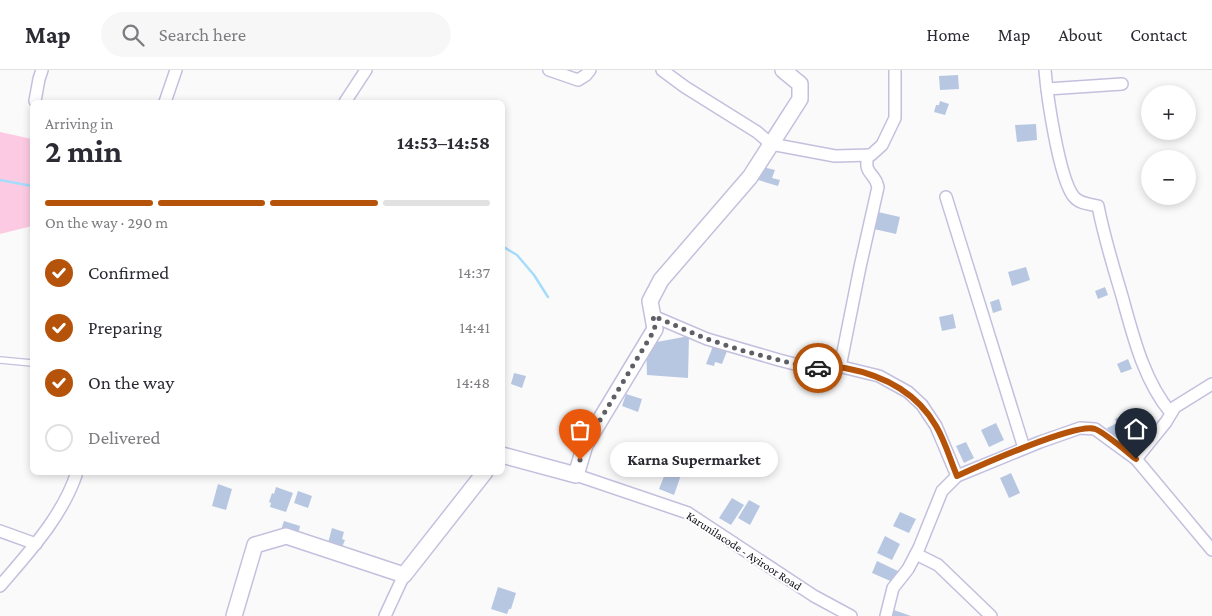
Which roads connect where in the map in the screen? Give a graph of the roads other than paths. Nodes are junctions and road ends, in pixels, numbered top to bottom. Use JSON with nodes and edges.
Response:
{"nodes":[{"id":1,"x":42,"y":70,"type":"edge"},
{"id":2,"x":176,"y":70,"type":"edge"},
{"id":3,"x":366,"y":70,"type":"edge"},
{"id":4,"x":549,"y":70,"type":"edge"},
{"id":5,"x":590,"y":70,"type":"edge"},
{"id":6,"x":662,"y":70,"type":"edge"},
{"id":7,"x":784,"y":70,"type":"edge"},
{"id":8,"x":896,"y":70,"type":"edge"},
{"id":9,"x":1045,"y":70,"type":"edge"},
{"id":10,"x":1122,"y":84,"type":"dead end"},
{"id":11,"x":1047,"y":89,"type":"junction"},
{"id":12,"x":35,"y":100,"type":"edge"},
{"id":13,"x":166,"y":100,"type":"edge"},
{"id":14,"x":346,"y":100,"type":"edge"},
{"id":15,"x":771,"y":144,"type":"junction"},
{"id":16,"x":868,"y":155,"type":"junction"},
{"id":17,"x":946,"y":197,"type":"dead end"},
{"id":18,"x":653,"y":316,"type":"junction"},
{"id":19,"x":0,"y":360,"type":"edge"},
{"id":20,"x":30,"y":363,"type":"edge"},
{"id":21,"x":842,"y":367,"type":"junction"},
{"id":22,"x":1212,"y":384,"type":"edge"},
{"id":23,"x":1171,"y":413,"type":"junction"},
{"id":24,"x":1024,"y":448,"type":"junction"},
{"id":25,"x":505,"y":456,"type":"edge"},
{"id":26,"x":1136,"y":459,"type":"junction"},
{"id":27,"x":576,"y":474,"type":"junction"},
{"id":28,"x":76,"y":475,"type":"edge"},
{"id":29,"x":483,"y":475,"type":"edge"},
{"id":30,"x":957,"y":476,"type":"junction"},
{"id":31,"x":0,"y":532,"type":"edge"},
{"id":32,"x":36,"y":544,"type":"junction"},
{"id":33,"x":1212,"y":550,"type":"edge"},
{"id":34,"x":916,"y":554,"type":"junction"},
{"id":35,"x":404,"y":575,"type":"junction"},
{"id":36,"x":0,"y":586,"type":"edge"},
{"id":37,"x":234,"y":616,"type":"edge"},
{"id":38,"x":385,"y":616,"type":"edge"},
{"id":39,"x":851,"y":616,"type":"edge"},
{"id":40,"x":886,"y":616,"type":"edge"},
{"id":41,"x":990,"y":616,"type":"edge"}],
"edges":[{"from":1,"to":12,"type":"street"},
{"from":2,"to":13,"type":"street"},
{"from":3,"to":14,"type":"street"},
{"from":4,"to":5,"type":"street"},
{"from":6,"to":15,"type":"street"},
{"from":7,"to":15,"type":"main road"},
{"from":8,"to":16,"type":"street"},
{"from":9,"to":11,"type":"street"},
{"from":10,"to":11,"type":"street"},
{"from":11,"to":23,"type":"street"},
{"from":15,"to":16,"type":"street"},
{"from":15,"to":18,"type":"main road"},
{"from":16,"to":21,"type":"street"},
{"from":17,"to":24,"type":"street"},
{"from":18,"to":21,"type":"street"},
{"from":18,"to":27,"type":"main road"},
{"from":19,"to":20,"type":"lane"},
{"from":21,"to":30,"type":"street"},
{"from":22,"to":23,"type":"street"},
{"from":23,"to":26,"type":"street"},
{"from":24,"to":26,"type":"street"},
{"from":24,"to":30,"type":"street"},
{"from":25,"to":27,"type":"main road"},
{"from":26,"to":33,"type":"street"},
{"from":27,"to":39,"type":"street","name":"Karunilacode - Ayiroor Road"},
{"from":28,"to":32,"type":"street"},
{"from":29,"to":35,"type":"main road"},
{"from":30,"to":34,"type":"street"},
{"from":31,"to":32,"type":"street"},
{"from":32,"to":36,"type":"street"},
{"from":34,"to":40,"type":"street"},
{"from":34,"to":41,"type":"street"},
{"from":35,"to":37,"type":"main road"},
{"from":35,"to":38,"type":"street"}]}
